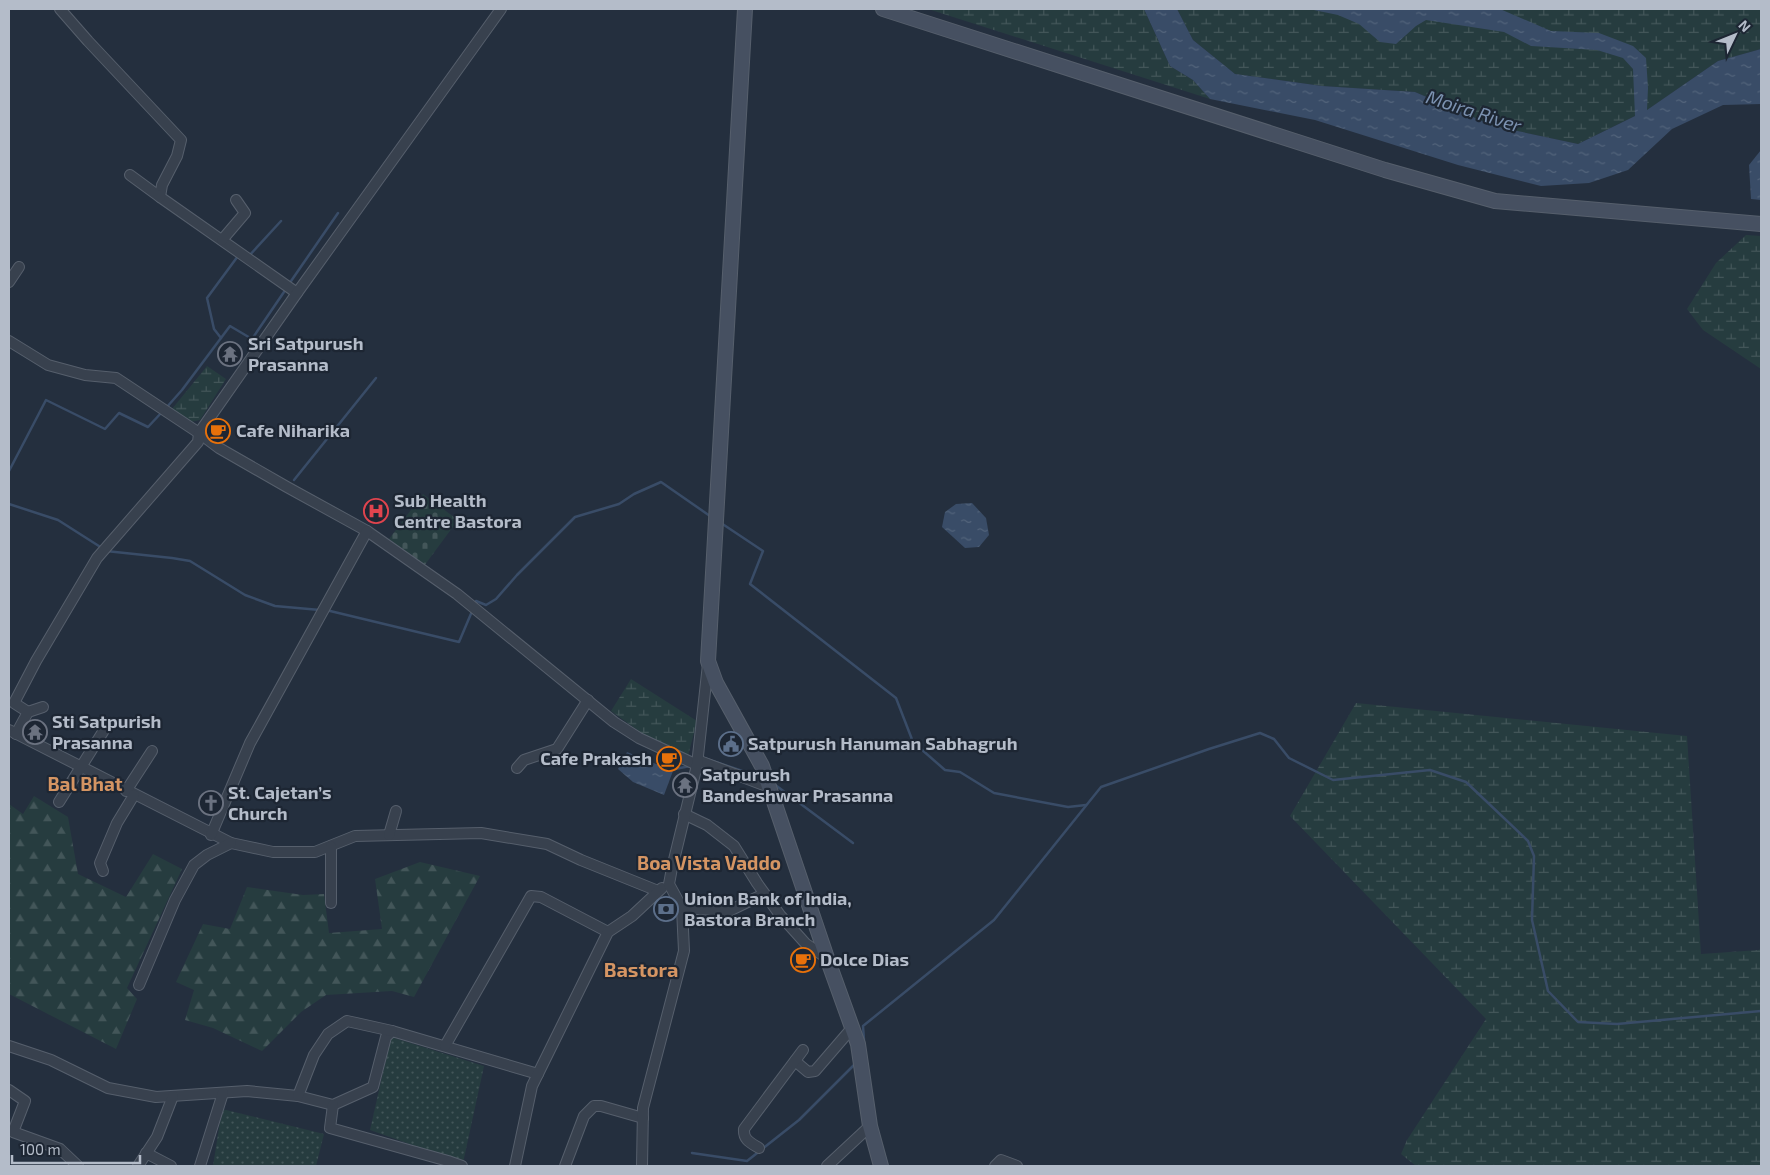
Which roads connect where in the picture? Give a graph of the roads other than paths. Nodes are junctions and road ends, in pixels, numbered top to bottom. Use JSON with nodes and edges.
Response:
{"nodes":[{"id":1,"x":60,"y":9,"type":"edge"},
{"id":2,"x":502,"y":9,"type":"edge"},
{"id":3,"x":746,"y":9,"type":"edge"},
{"id":4,"x":883,"y":9,"type":"edge"},
{"id":5,"x":130,"y":175,"type":"dead end"},
{"id":6,"x":160,"y":197,"type":"junction"},
{"id":7,"x":236,"y":200,"type":"dead end"},
{"id":8,"x":1761,"y":224,"type":"edge"},
{"id":9,"x":222,"y":240,"type":"junction"},
{"id":10,"x":19,"y":266,"type":"dead end"},
{"id":11,"x":9,"y":282,"type":"edge"},
{"id":12,"x":297,"y":293,"type":"junction"},
{"id":13,"x":9,"y":341,"type":"edge"},
{"id":14,"x":199,"y":433,"type":"junction"},
{"id":15,"x":367,"y":530,"type":"junction"},
{"id":16,"x":708,"y":660,"type":"junction"},
{"id":17,"x":588,"y":700,"type":"junction"},
{"id":18,"x":43,"y":707,"type":"dead end"},
{"id":19,"x":28,"y":712,"type":"junction"},
{"id":20,"x":106,"y":727,"type":"dead end"},
{"id":21,"x":12,"y":732,"type":"edge"},
{"id":22,"x":152,"y":751,"type":"dead end"},
{"id":23,"x":696,"y":763,"type":"junction"},
{"id":24,"x":80,"y":767,"type":"junction"},
{"id":25,"x":517,"y":768,"type":"dead end"},
{"id":26,"x":768,"y":782,"type":"junction"},
{"id":27,"x":130,"y":793,"type":"junction"},
{"id":28,"x":59,"y":802,"type":"dead end"},
{"id":29,"x":396,"y":811,"type":"dead end"},
{"id":30,"x":684,"y":814,"type":"junction"},
{"id":31,"x":211,"y":835,"type":"junction"},
{"id":32,"x":389,"y":835,"type":"junction"},
{"id":33,"x":231,"y":844,"type":"junction"},
{"id":34,"x":331,"y":846,"type":"junction"},
{"id":35,"x":103,"y":871,"type":"dead end"},
{"id":36,"x":669,"y":884,"type":"junction"},
{"id":37,"x":658,"y":891,"type":"junction"},
{"id":38,"x":764,"y":894,"type":"junction"},
{"id":39,"x":331,"y":903,"type":"dead end"},
{"id":40,"x":682,"y":908,"type":"junction"},
{"id":41,"x":608,"y":932,"type":"junction"},
{"id":42,"x":827,"y":958,"type":"junction"},
{"id":43,"x":139,"y":985,"type":"dead end"},
{"id":44,"x":852,"y":1028,"type":"junction"},
{"id":45,"x":392,"y":1031,"type":"junction"},
{"id":46,"x":9,"y":1046,"type":"edge"},
{"id":47,"x":445,"y":1046,"type":"junction"},
{"id":48,"x":803,"y":1050,"type":"dead end"},
{"id":49,"x":795,"y":1061,"type":"junction"},
{"id":50,"x":538,"y":1074,"type":"junction"},
{"id":51,"x":9,"y":1090,"type":"edge"},
{"id":52,"x":223,"y":1093,"type":"junction"},
{"id":53,"x":173,"y":1096,"type":"junction"},
{"id":54,"x":298,"y":1096,"type":"junction"},
{"id":55,"x":332,"y":1105,"type":"junction"},
{"id":56,"x":643,"y":1118,"type":"junction"},
{"id":57,"x":870,"y":1126,"type":"junction"},
{"id":58,"x":759,"y":1148,"type":"dead end"},
{"id":59,"x":146,"y":1153,"type":"junction"},
{"id":60,"x":78,"y":1166,"type":"edge"},
{"id":61,"x":138,"y":1166,"type":"edge"},
{"id":62,"x":171,"y":1166,"type":"edge"},
{"id":63,"x":200,"y":1166,"type":"edge"},
{"id":64,"x":462,"y":1166,"type":"edge"},
{"id":65,"x":515,"y":1166,"type":"edge"},
{"id":66,"x":565,"y":1166,"type":"edge"},
{"id":67,"x":642,"y":1166,"type":"edge"},
{"id":68,"x":827,"y":1166,"type":"edge"},
{"id":69,"x":881,"y":1166,"type":"edge"},
{"id":70,"x":995,"y":1166,"type":"edge"},
{"id":71,"x":1017,"y":1166,"type":"edge"}],
"edges":[{"from":1,"to":6,"type":"street"},
{"from":2,"to":12,"type":"street"},
{"from":3,"to":16,"type":"street"},
{"from":4,"to":8,"type":"street"},
{"from":5,"to":6,"type":"street"},
{"from":6,"to":9,"type":"street"},
{"from":7,"to":9,"type":"street"},
{"from":9,"to":12,"type":"street"},
{"from":10,"to":11,"type":"street"},
{"from":12,"to":14,"type":"street"},
{"from":13,"to":14,"type":"street"},
{"from":14,"to":15,"type":"street"},
{"from":14,"to":19,"type":"street"},
{"from":15,"to":17,"type":"street"},
{"from":15,"to":31,"type":"street"},
{"from":16,"to":23,"type":"street"},
{"from":16,"to":26,"type":"street"},
{"from":17,"to":23,"type":"street"},
{"from":17,"to":25,"type":"street"},
{"from":18,"to":19,"type":"street"},
{"from":19,"to":21,"type":"street"},
{"from":20,"to":24,"type":"street"},
{"from":21,"to":24,"type":"street"},
{"from":22,"to":27,"type":"street"},
{"from":23,"to":26,"type":"street"},
{"from":23,"to":30,"type":"street"},
{"from":24,"to":27,"type":"street"},
{"from":24,"to":28,"type":"street"},
{"from":26,"to":42,"type":"street"},
{"from":27,"to":31,"type":"street"},
{"from":27,"to":35,"type":"street"},
{"from":29,"to":32,"type":"street"},
{"from":30,"to":36,"type":"street"},
{"from":30,"to":38,"type":"street"},
{"from":31,"to":33,"type":"street"},
{"from":32,"to":34,"type":"street"},
{"from":32,"to":37,"type":"street"},
{"from":33,"to":34,"type":"street"},
{"from":33,"to":43,"type":"street"},
{"from":34,"to":39,"type":"street"},
{"from":36,"to":37,"type":"street"},
{"from":36,"to":40,"type":"street"},
{"from":37,"to":41,"type":"street"},
{"from":38,"to":40,"type":"street"},
{"from":38,"to":42,"type":"street"},
{"from":40,"to":56,"type":"street"},
{"from":41,"to":47,"type":"street"},
{"from":41,"to":50,"type":"street"},
{"from":42,"to":44,"type":"street"},
{"from":44,"to":49,"type":"street"},
{"from":44,"to":57,"type":"street"},
{"from":45,"to":47,"type":"street"},
{"from":45,"to":54,"type":"street"},
{"from":45,"to":55,"type":"street"},
{"from":46,"to":53,"type":"street"},
{"from":47,"to":50,"type":"street"},
{"from":48,"to":49,"type":"street"},
{"from":49,"to":58,"type":"street"},
{"from":50,"to":65,"type":"street"},
{"from":51,"to":60,"type":"street"},
{"from":52,"to":53,"type":"street"},
{"from":52,"to":54,"type":"street"},
{"from":52,"to":63,"type":"street"},
{"from":53,"to":59,"type":"street"},
{"from":54,"to":55,"type":"street"},
{"from":55,"to":64,"type":"street"},
{"from":56,"to":66,"type":"street"},
{"from":56,"to":67,"type":"street"},
{"from":57,"to":68,"type":"street"},
{"from":57,"to":69,"type":"street"},
{"from":59,"to":61,"type":"street"},
{"from":59,"to":62,"type":"street"},
{"from":70,"to":71,"type":"street"}]}
